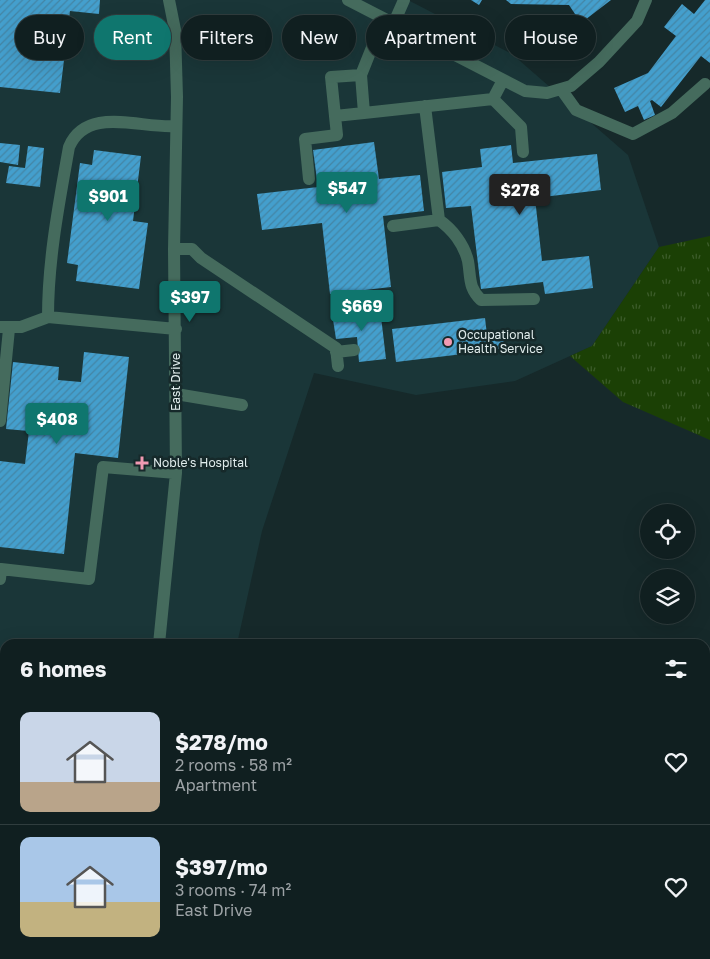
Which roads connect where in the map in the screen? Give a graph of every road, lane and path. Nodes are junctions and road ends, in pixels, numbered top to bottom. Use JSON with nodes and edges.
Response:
{"nodes":[{"id":1,"x":169,"y":0,"type":"edge"},
{"id":2,"x":348,"y":0,"type":"edge"},
{"id":3,"x":404,"y":0,"type":"edge"},
{"id":4,"x":646,"y":0,"type":"edge"},
{"id":5,"x":375,"y":15,"type":"edge"},
{"id":6,"x":393,"y":15,"type":"edge"},
{"id":7,"x":369,"y":60,"type":"edge"},
{"id":8,"x":464,"y":60,"type":"edge"},
{"id":9,"x":361,"y":75,"type":"junction"},
{"id":10,"x":504,"y":80,"type":"junction"},
{"id":11,"x":705,"y":84,"type":"dead end"},
{"id":12,"x":561,"y":89,"type":"junction"},
{"id":13,"x":493,"y":99,"type":"junction"},
{"id":14,"x":425,"y":106,"type":"junction"},
{"id":15,"x":364,"y":112,"type":"junction"},
{"id":16,"x":335,"y":116,"type":"junction"},
{"id":17,"x":176,"y":126,"type":"junction"},
{"id":18,"x":523,"y":152,"type":"dead end"},
{"id":19,"x":309,"y":179,"type":"dead end"},
{"id":20,"x":439,"y":220,"type":"junction"},
{"id":21,"x":393,"y":226,"type":"dead end"},
{"id":22,"x":174,"y":249,"type":"junction"},
{"id":23,"x":534,"y":299,"type":"dead end"},
{"id":24,"x":48,"y":317,"type":"junction"},
{"id":25,"x":4,"y":328,"type":"edge"},
{"id":26,"x":176,"y":329,"type":"junction"},
{"id":27,"x":354,"y":350,"type":"dead end"},
{"id":28,"x":336,"y":352,"type":"junction"},
{"id":29,"x":338,"y":366,"type":"dead end"},
{"id":30,"x":176,"y":394,"type":"junction"},
{"id":31,"x":242,"y":405,"type":"dead end"},
{"id":32,"x":0,"y":421,"type":"edge"},
{"id":33,"x":176,"y":473,"type":"junction"},
{"id":34,"x":0,"y":579,"type":"edge"},
{"id":35,"x":159,"y":639,"type":"edge"}],
"edges":[{"from":1,"to":17,"type":"street","name":"East Drive"},
{"from":2,"to":5,"type":"street"},
{"from":3,"to":6,"type":"street"},
{"from":4,"to":12,"type":"street"},
{"from":7,"to":9,"type":"street"},
{"from":8,"to":10,"type":"street"},
{"from":9,"to":15,"type":"street"},
{"from":9,"to":16,"type":"street"},
{"from":10,"to":12,"type":"street"},
{"from":10,"to":13,"type":"street"},
{"from":11,"to":12,"type":"street"},
{"from":13,"to":14,"type":"street"},
{"from":13,"to":18,"type":"street"},
{"from":14,"to":15,"type":"street"},
{"from":14,"to":20,"type":"street"},
{"from":15,"to":16,"type":"street"},
{"from":16,"to":19,"type":"street"},
{"from":17,"to":22,"type":"street","name":"East Drive"},
{"from":17,"to":24,"type":"street"},
{"from":20,"to":21,"type":"street"},
{"from":20,"to":23,"type":"street"},
{"from":22,"to":26,"type":"street","name":"East Drive"},
{"from":22,"to":28,"type":"street"},
{"from":24,"to":25,"type":"street"},
{"from":24,"to":26,"type":"street"},
{"from":25,"to":32,"type":"street"},
{"from":26,"to":30,"type":"street","name":"East Drive"},
{"from":27,"to":28,"type":"street"},
{"from":28,"to":29,"type":"street"},
{"from":30,"to":31,"type":"street"},
{"from":30,"to":33,"type":"street","name":"East Drive"},
{"from":33,"to":34,"type":"street"},
{"from":33,"to":35,"type":"street","name":"East Drive"}]}
